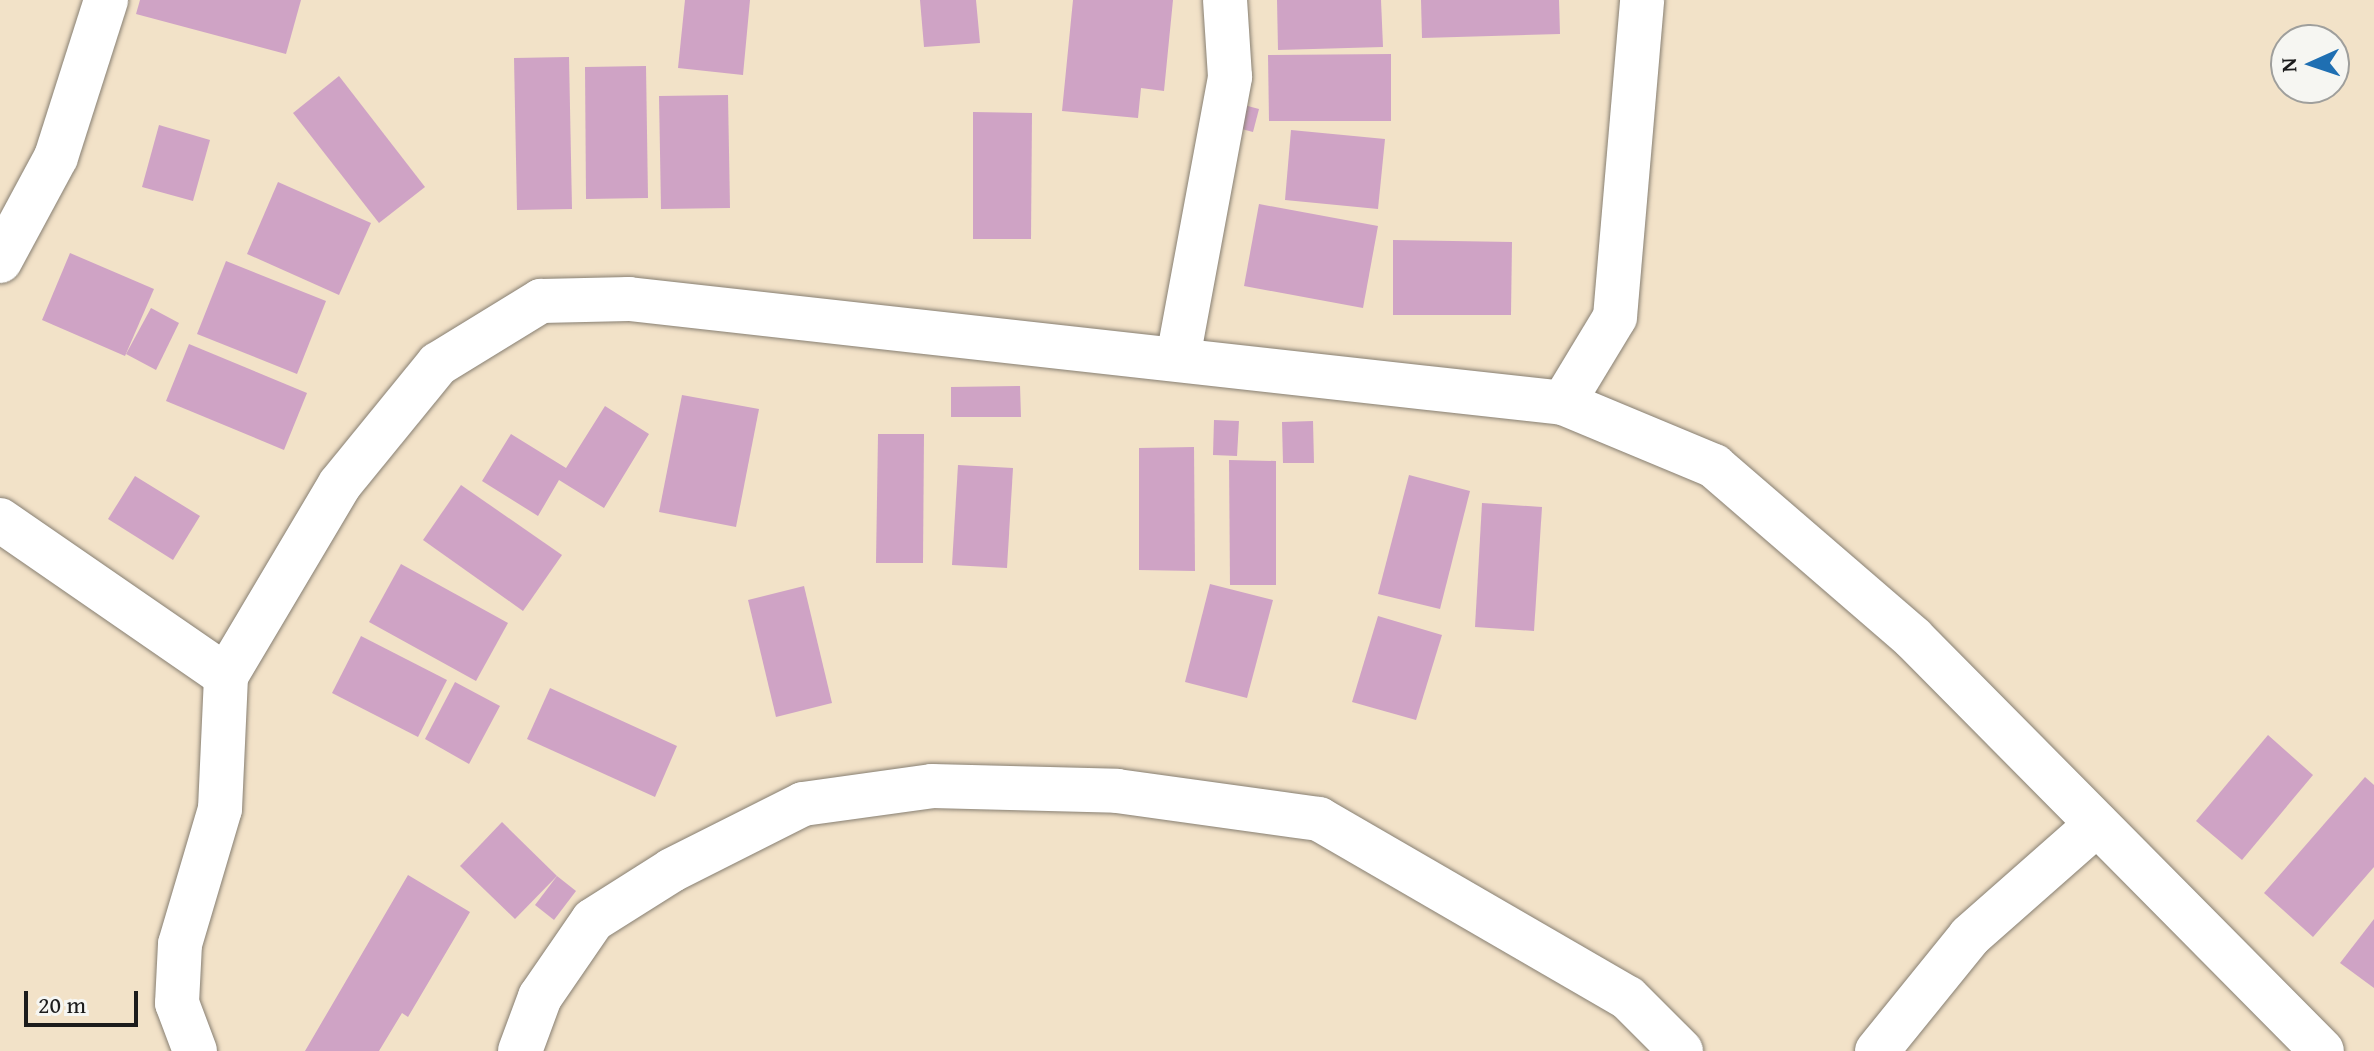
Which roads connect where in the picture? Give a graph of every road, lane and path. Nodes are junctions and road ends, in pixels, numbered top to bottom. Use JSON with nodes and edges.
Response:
{"nodes":[{"id":1,"x":106,"y":0,"type":"edge"},
{"id":2,"x":1225,"y":0,"type":"edge"},
{"id":3,"x":1642,"y":0,"type":"edge"},
{"id":4,"x":0,"y":261,"type":"edge"},
{"id":5,"x":1178,"y":358,"type":"junction"},
{"id":6,"x":1563,"y":403,"type":"junction"},
{"id":7,"x":0,"y":520,"type":"edge"},
{"id":8,"x":226,"y":676,"type":"junction"},
{"id":9,"x":2097,"y":824,"type":"junction"},
{"id":10,"x":195,"y":1051,"type":"edge"},
{"id":11,"x":520,"y":1051,"type":"edge"},
{"id":12,"x":1681,"y":1051,"type":"edge"},
{"id":13,"x":1877,"y":1051,"type":"edge"},
{"id":14,"x":2322,"y":1051,"type":"edge"}],
"edges":[{"from":1,"to":4,"type":"street"},
{"from":2,"to":5,"type":"street"},
{"from":3,"to":6,"type":"street"},
{"from":5,"to":6,"type":"street"},
{"from":5,"to":8,"type":"street"},
{"from":6,"to":9,"type":"street"},
{"from":7,"to":8,"type":"street"},
{"from":8,"to":10,"type":"street"},
{"from":9,"to":13,"type":"street"},
{"from":9,"to":14,"type":"street"},
{"from":11,"to":12,"type":"street"}]}
